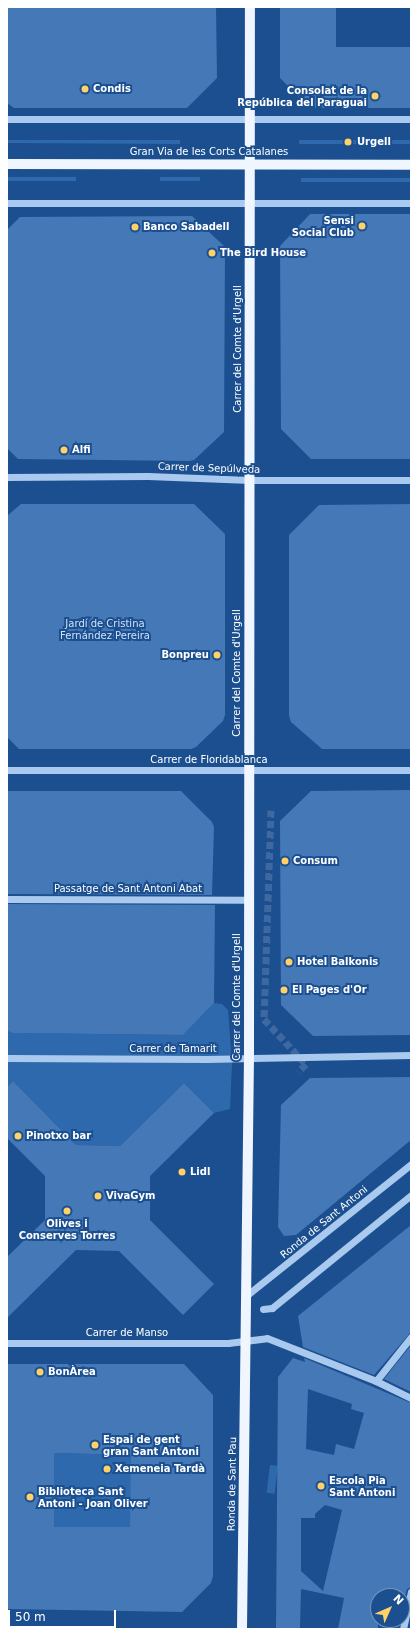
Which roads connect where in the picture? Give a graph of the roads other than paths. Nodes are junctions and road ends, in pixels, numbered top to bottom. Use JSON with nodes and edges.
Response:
{"nodes":[{"id":1,"x":250,"y":7,"type":"edge"},
{"id":2,"x":7,"y":119,"type":"edge"},
{"id":3,"x":250,"y":119,"type":"junction"},
{"id":4,"x":411,"y":119,"type":"edge"},
{"id":5,"x":7,"y":164,"type":"edge"},
{"id":6,"x":250,"y":164,"type":"junction"},
{"id":7,"x":411,"y":165,"type":"edge"},
{"id":8,"x":7,"y":203,"type":"edge"},
{"id":9,"x":411,"y":203,"type":"edge"},
{"id":10,"x":250,"y":204,"type":"junction"},
{"id":11,"x":7,"y":477,"type":"edge"},
{"id":12,"x":250,"y":480,"type":"junction"},
{"id":13,"x":411,"y":480,"type":"edge"},
{"id":14,"x":7,"y":770,"type":"edge"},
{"id":15,"x":250,"y":770,"type":"junction"},
{"id":16,"x":411,"y":770,"type":"edge"},
{"id":17,"x":7,"y":899,"type":"edge"},
{"id":18,"x":249,"y":900,"type":"junction"},
{"id":19,"x":411,"y":1055,"type":"edge"},
{"id":20,"x":249,"y":1057,"type":"junction"},
{"id":21,"x":7,"y":1058,"type":"edge"},
{"id":22,"x":411,"y":1164,"type":"edge"},
{"id":23,"x":411,"y":1195,"type":"edge"},
{"id":24,"x":247,"y":1295,"type":"junction"},
{"id":25,"x":263,"y":1309,"type":"dead end"},
{"id":26,"x":411,"y":1337,"type":"edge"},
{"id":27,"x":247,"y":1340,"type":"junction"},
{"id":28,"x":7,"y":1343,"type":"edge"},
{"id":29,"x":376,"y":1381,"type":"junction"},
{"id":30,"x":411,"y":1398,"type":"edge"},
{"id":31,"x":411,"y":1592,"type":"edge"},
{"id":32,"x":242,"y":1629,"type":"edge"},
{"id":33,"x":403,"y":1629,"type":"edge"}],
"edges":[{"from":1,"to":3,"type":"main road","name":"Carrer del Comte d'Urgell"},
{"from":2,"to":3,"type":"street"},
{"from":3,"to":4,"type":"street"},
{"from":3,"to":6,"type":"main road","name":"Carrer del Comte d'Urgell"},
{"from":5,"to":6,"type":"main road","name":"Gran Via de les Corts Catalanes"},
{"from":6,"to":7,"type":"main road","name":"Gran Via de les Corts Catalanes"},
{"from":6,"to":10,"type":"main road","name":"Carrer del Comte d'Urgell"},
{"from":8,"to":10,"type":"street"},
{"from":9,"to":10,"type":"street"},
{"from":10,"to":12,"type":"main road","name":"Carrer del Comte d'Urgell"},
{"from":11,"to":12,"type":"street","name":"Carrer de Sepúlveda"},
{"from":12,"to":13,"type":"street","name":"Carrer de Sepúlveda"},
{"from":12,"to":15,"type":"main road","name":"Carrer del Comte d'Urgell"},
{"from":14,"to":15,"type":"street","name":"Carrer de Floridablanca"},
{"from":15,"to":16,"type":"street","name":"Carrer de Floridablanca"},
{"from":15,"to":18,"type":"main road","name":"Carrer del Comte d'Urgell"},
{"from":17,"to":18,"type":"street","name":"Passatge de Sant Antoni Abat"},
{"from":18,"to":20,"type":"main road","name":"Carrer del Comte d'Urgell"},
{"from":19,"to":20,"type":"street","name":"Carrer de Tamarit"},
{"from":20,"to":21,"type":"street","name":"Carrer de Tamarit"},
{"from":20,"to":24,"type":"main road","name":"Carrer del Comte d'Urgell"},
{"from":22,"to":24,"type":"street","name":"Ronda de Sant Antoni"},
{"from":23,"to":25,"type":"street"},
{"from":24,"to":27,"type":"main road","name":"Carrer del Comte d'Urgell"},
{"from":26,"to":29,"type":"street"},
{"from":27,"to":28,"type":"street","name":"Carrer de Manso"},
{"from":27,"to":29,"type":"street","name":"Carrer de Manso"},
{"from":27,"to":32,"type":"main road","name":"Ronda de Sant Pau"},
{"from":29,"to":30,"type":"street","name":"Carrer de Manso"},
{"from":31,"to":33,"type":"street"}]}
